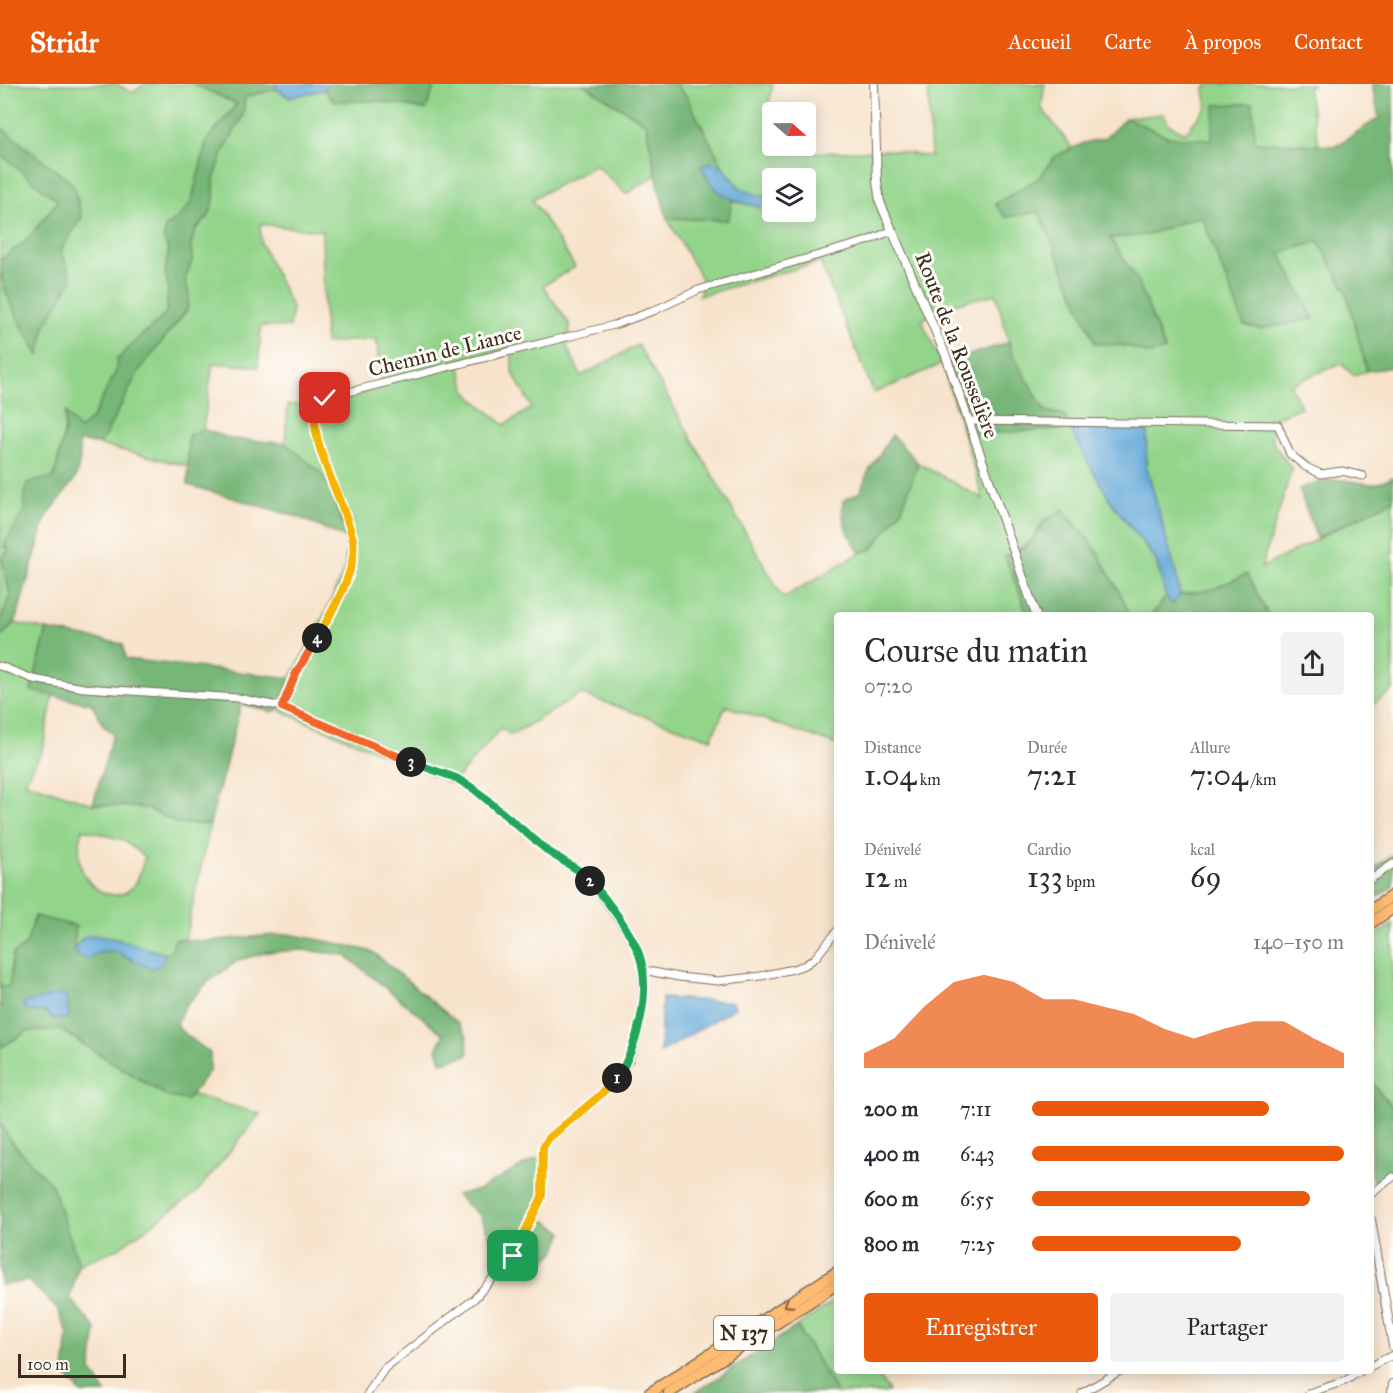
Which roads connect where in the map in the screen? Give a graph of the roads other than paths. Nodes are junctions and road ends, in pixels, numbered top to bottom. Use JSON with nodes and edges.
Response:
{"nodes":[{"id":1,"x":874,"y":84,"type":"edge"},
{"id":2,"x":891,"y":231,"type":"junction"},
{"id":3,"x":969,"y":421,"type":"junction"},
{"id":4,"x":1363,"y":476,"type":"dead end"},
{"id":5,"x":1035,"y":612,"type":"edge"},
{"id":6,"x":0,"y":666,"type":"edge"},
{"id":7,"x":282,"y":707,"type":"junction"},
{"id":8,"x":1393,"y":864,"type":"edge"},
{"id":9,"x":1374,"y":877,"type":"edge"},
{"id":10,"x":1393,"y":896,"type":"edge"},
{"id":11,"x":1374,"y":908,"type":"edge"},
{"id":12,"x":1393,"y":908,"type":"edge"},
{"id":13,"x":1374,"y":921,"type":"edge"},
{"id":14,"x":834,"y":935,"type":"edge"},
{"id":15,"x":643,"y":970,"type":"junction"},
{"id":16,"x":1393,"y":1177,"type":"edge"},
{"id":17,"x":1374,"y":1192,"type":"edge"},
{"id":18,"x":1374,"y":1237,"type":"edge"},
{"id":19,"x":834,"y":1274,"type":"edge"},
{"id":20,"x":834,"y":1286,"type":"edge"},
{"id":21,"x":1393,"y":1346,"type":"edge"},
{"id":22,"x":1393,"y":1355,"type":"edge"},
{"id":23,"x":1374,"y":1364,"type":"edge"},
{"id":24,"x":1115,"y":1374,"type":"edge"},
{"id":25,"x":1356,"y":1374,"type":"edge"},
{"id":26,"x":1393,"y":1384,"type":"edge"},
{"id":27,"x":368,"y":1393,"type":"edge"},
{"id":28,"x":650,"y":1393,"type":"edge"},
{"id":29,"x":669,"y":1393,"type":"edge"},
{"id":30,"x":1082,"y":1393,"type":"edge"},
{"id":31,"x":1309,"y":1393,"type":"edge"},
{"id":32,"x":1392,"y":1393,"type":"edge"}],
"edges":[{"from":1,"to":2,"type":"street","name":"Route de la Rousselière"},
{"from":2,"to":3,"type":"street","name":"Route de la Rousselière"},
{"from":2,"to":7,"type":"street","name":"Chemin de Liance"},
{"from":3,"to":4,"type":"street"},
{"from":3,"to":5,"type":"street","name":"Route de la Rousselière"},
{"from":6,"to":7,"type":"street"},
{"from":7,"to":15,"type":"street"},
{"from":8,"to":9,"type":"street"},
{"from":10,"to":11,"type":"highway"},
{"from":12,"to":13,"type":"highway"},
{"from":14,"to":15,"type":"street"},
{"from":15,"to":27,"type":"street"},
{"from":16,"to":17,"type":"street"},
{"from":18,"to":21,"type":"street"},
{"from":19,"to":28,"type":"highway","number":"N 137","one_way":true},
{"from":20,"to":29,"type":"highway","number":"N 137"},
{"from":22,"to":23,"type":"street"},
{"from":24,"to":30,"type":"street"},
{"from":25,"to":31,"type":"street"},
{"from":26,"to":32,"type":"street"}]}
